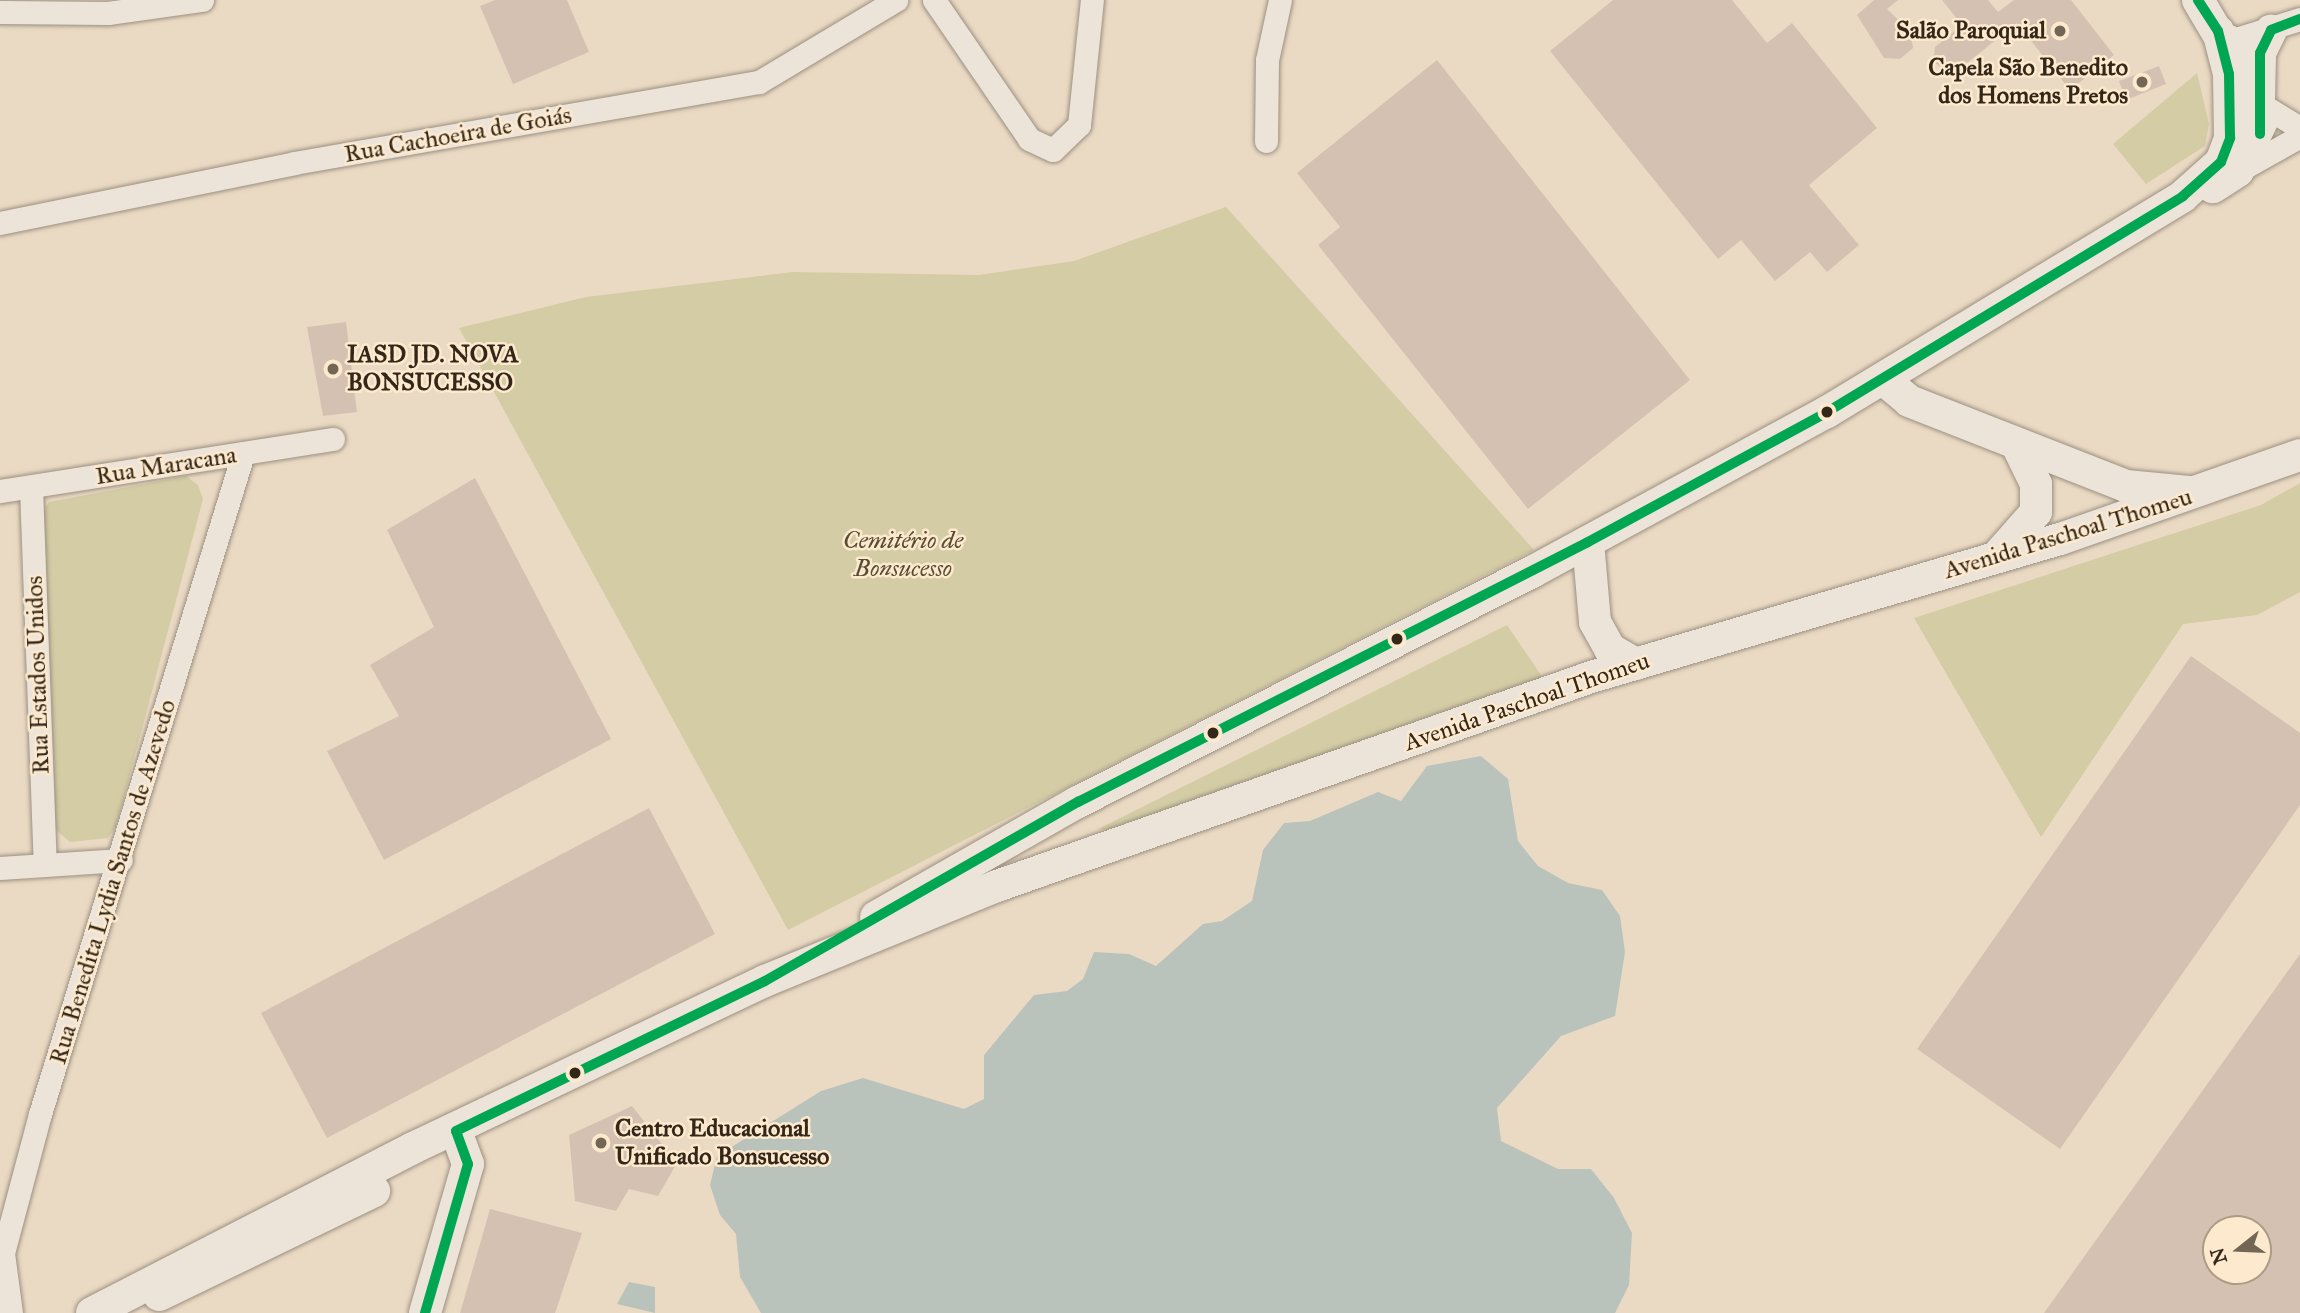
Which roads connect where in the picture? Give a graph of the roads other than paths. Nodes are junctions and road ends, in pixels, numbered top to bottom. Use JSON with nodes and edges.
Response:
{"nodes":[{"id":1,"x":202,"y":0,"type":"edge"},
{"id":2,"x":896,"y":0,"type":"edge"},
{"id":3,"x":934,"y":0,"type":"edge"},
{"id":4,"x":1092,"y":0,"type":"edge"},
{"id":5,"x":1280,"y":0,"type":"edge"},
{"id":6,"x":2198,"y":0,"type":"edge"},
{"id":7,"x":0,"y":12,"type":"edge"},
{"id":8,"x":2286,"y":25,"type":"edge"},
{"id":9,"x":2218,"y":31,"type":"junction"},
{"id":10,"x":2259,"y":103,"type":"junction"},
{"id":11,"x":2300,"y":128,"type":"edge"},
{"id":12,"x":2300,"y":136,"type":"edge"},
{"id":13,"x":1266,"y":141,"type":"dead end"},
{"id":14,"x":2238,"y":171,"type":"junction"},
{"id":15,"x":2183,"y":196,"type":"junction"},
{"id":16,"x":0,"y":223,"type":"edge"},
{"id":17,"x":1883,"y":379,"type":"junction"},
{"id":18,"x":332,"y":439,"type":"dead end"},
{"id":19,"x":2017,"y":445,"type":"junction"},
{"id":20,"x":243,"y":454,"type":"junction"},
{"id":21,"x":2300,"y":455,"type":"edge"},
{"id":22,"x":31,"y":488,"type":"junction"},
{"id":23,"x":0,"y":491,"type":"edge"},
{"id":24,"x":2201,"y":494,"type":"junction"},
{"id":25,"x":1588,"y":542,"type":"junction"},
{"id":26,"x":1995,"y":557,"type":"junction"},
{"id":27,"x":1636,"y":664,"type":"junction"},
{"id":28,"x":1137,"y":776,"type":"junction"},
{"id":29,"x":121,"y":860,"type":"junction"},
{"id":30,"x":45,"y":862,"type":"junction"},
{"id":31,"x":0,"y":868,"type":"edge"},
{"id":32,"x":938,"y":910,"type":"junction"},
{"id":33,"x":765,"y":981,"type":"junction"},
{"id":34,"x":456,"y":1131,"type":"junction"},
{"id":35,"x":2,"y":1253,"type":"edge"},
{"id":36,"x":11,"y":1313,"type":"edge"},
{"id":37,"x":92,"y":1313,"type":"edge"},
{"id":38,"x":106,"y":1313,"type":"edge"},
{"id":39,"x":425,"y":1313,"type":"edge"}],
"edges":[{"from":1,"to":7,"type":"street"},
{"from":2,"to":16,"type":"street","name":"Rua Cachoeira de Goiás"},
{"from":3,"to":4,"type":"street"},
{"from":5,"to":13,"type":"street"},
{"from":6,"to":9,"type":"main road"},
{"from":8,"to":9,"type":"street"},
{"from":8,"to":10,"type":"main road"},
{"from":9,"to":10,"type":"main road"},
{"from":9,"to":15,"type":"main road"},
{"from":10,"to":11,"type":"street"},
{"from":10,"to":14,"type":"main road"},
{"from":12,"to":14,"type":"street"},
{"from":14,"to":15,"type":"main road"},
{"from":15,"to":17,"type":"main road"},
{"from":17,"to":19,"type":"main road"},
{"from":17,"to":25,"type":"main road"},
{"from":18,"to":20,"type":"street","name":"Rua Maracana"},
{"from":19,"to":24,"type":"main road"},
{"from":19,"to":26,"type":"main road"},
{"from":20,"to":22,"type":"street","name":"Rua Maracana"},
{"from":20,"to":29,"type":"street","name":"Rua Benedita Lydia Santos de Azevedo"},
{"from":21,"to":24,"type":"main road","name":"Avenida Paschoal Thomeu"},
{"from":22,"to":23,"type":"street","name":"Rua Maracana"},
{"from":22,"to":30,"type":"street","name":"Rua Estados Unidos"},
{"from":24,"to":26,"type":"main road","name":"Avenida Paschoal Thomeu"},
{"from":25,"to":27,"type":"main road"},
{"from":25,"to":28,"type":"main road"},
{"from":26,"to":27,"type":"main road","name":"Avenida Paschoal Thomeu"},
{"from":27,"to":32,"type":"main road","name":"Avenida Paschoal Thomeu"},
{"from":28,"to":32,"type":"main road"},
{"from":28,"to":33,"type":"main road","name":"Avenida Paschoal Thomeu"},
{"from":29,"to":30,"type":"street"},
{"from":29,"to":35,"type":"street","name":"Rua Benedita Lydia Santos de Azevedo"},
{"from":30,"to":31,"type":"street"},
{"from":32,"to":33,"type":"main road","name":"Avenida Paschoal Thomeu"},
{"from":33,"to":34,"type":"main road","name":"Avenida Paschoal Thomeu"},
{"from":34,"to":37,"type":"main road","name":"Avenida Paschoal Thomeu"},
{"from":34,"to":38,"type":"main road","name":"Avenida Paschoal Thomeu"},
{"from":34,"to":39,"type":"main road"},
{"from":35,"to":36,"type":"street","name":"Rua Benedita Lydia Santos de Azevedo"}]}
